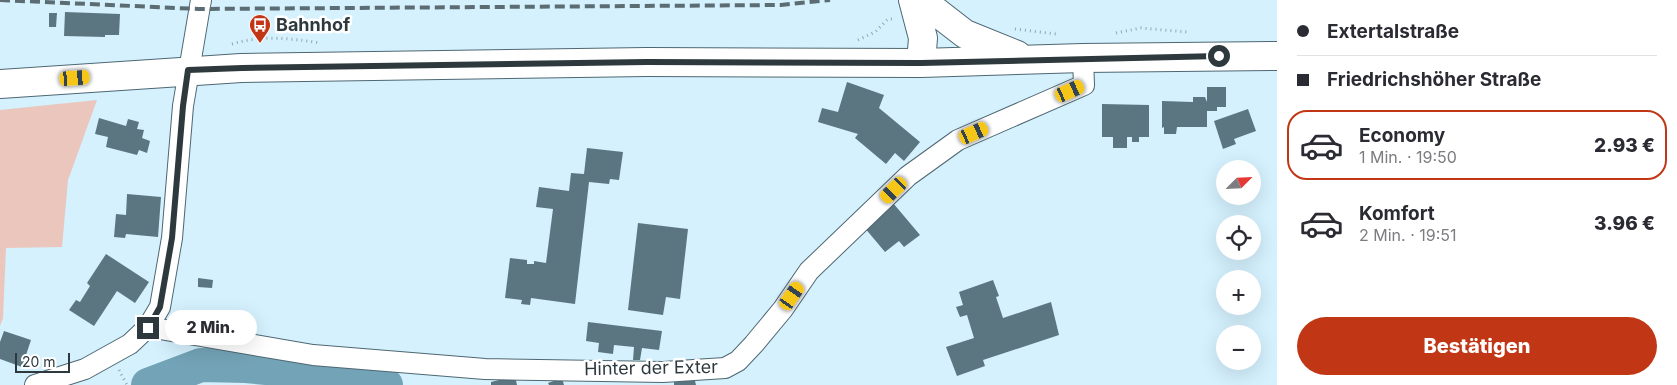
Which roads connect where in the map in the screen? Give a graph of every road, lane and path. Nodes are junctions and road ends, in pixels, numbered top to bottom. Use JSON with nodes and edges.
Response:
{"nodes":[{"id":1,"x":201,"y":0,"type":"edge"},
{"id":2,"x":913,"y":0,"type":"edge"},
{"id":3,"x":921,"y":0,"type":"edge"},
{"id":4,"x":1277,"y":56,"type":"edge"},
{"id":5,"x":1083,"y":58,"type":"junction"},
{"id":6,"x":1028,"y":60,"type":"junction"},
{"id":7,"x":921,"y":63,"type":"junction"},
{"id":8,"x":188,"y":70,"type":"junction"},
{"id":9,"x":0,"y":84,"type":"edge"},
{"id":10,"x":148,"y":328,"type":"junction"},
{"id":11,"x":121,"y":374,"type":"dead end"},
{"id":12,"x":35,"y":385,"type":"edge"},
{"id":13,"x":127,"y":385,"type":"edge"}],
"edges":[{"from":1,"to":8,"type":"street"},
{"from":2,"to":7,"type":"main road"},
{"from":3,"to":6,"type":"main road"},
{"from":4,"to":5,"type":"main road"},
{"from":5,"to":6,"type":"main road"},
{"from":5,"to":10,"type":"street","name":"Hinter der Exter"},
{"from":6,"to":7,"type":"main road"},
{"from":7,"to":8,"type":"main road"},
{"from":8,"to":9,"type":"main road"},
{"from":8,"to":10,"type":"street"},
{"from":10,"to":12,"type":"street"},
{"from":11,"to":13,"type":"path"}]}
